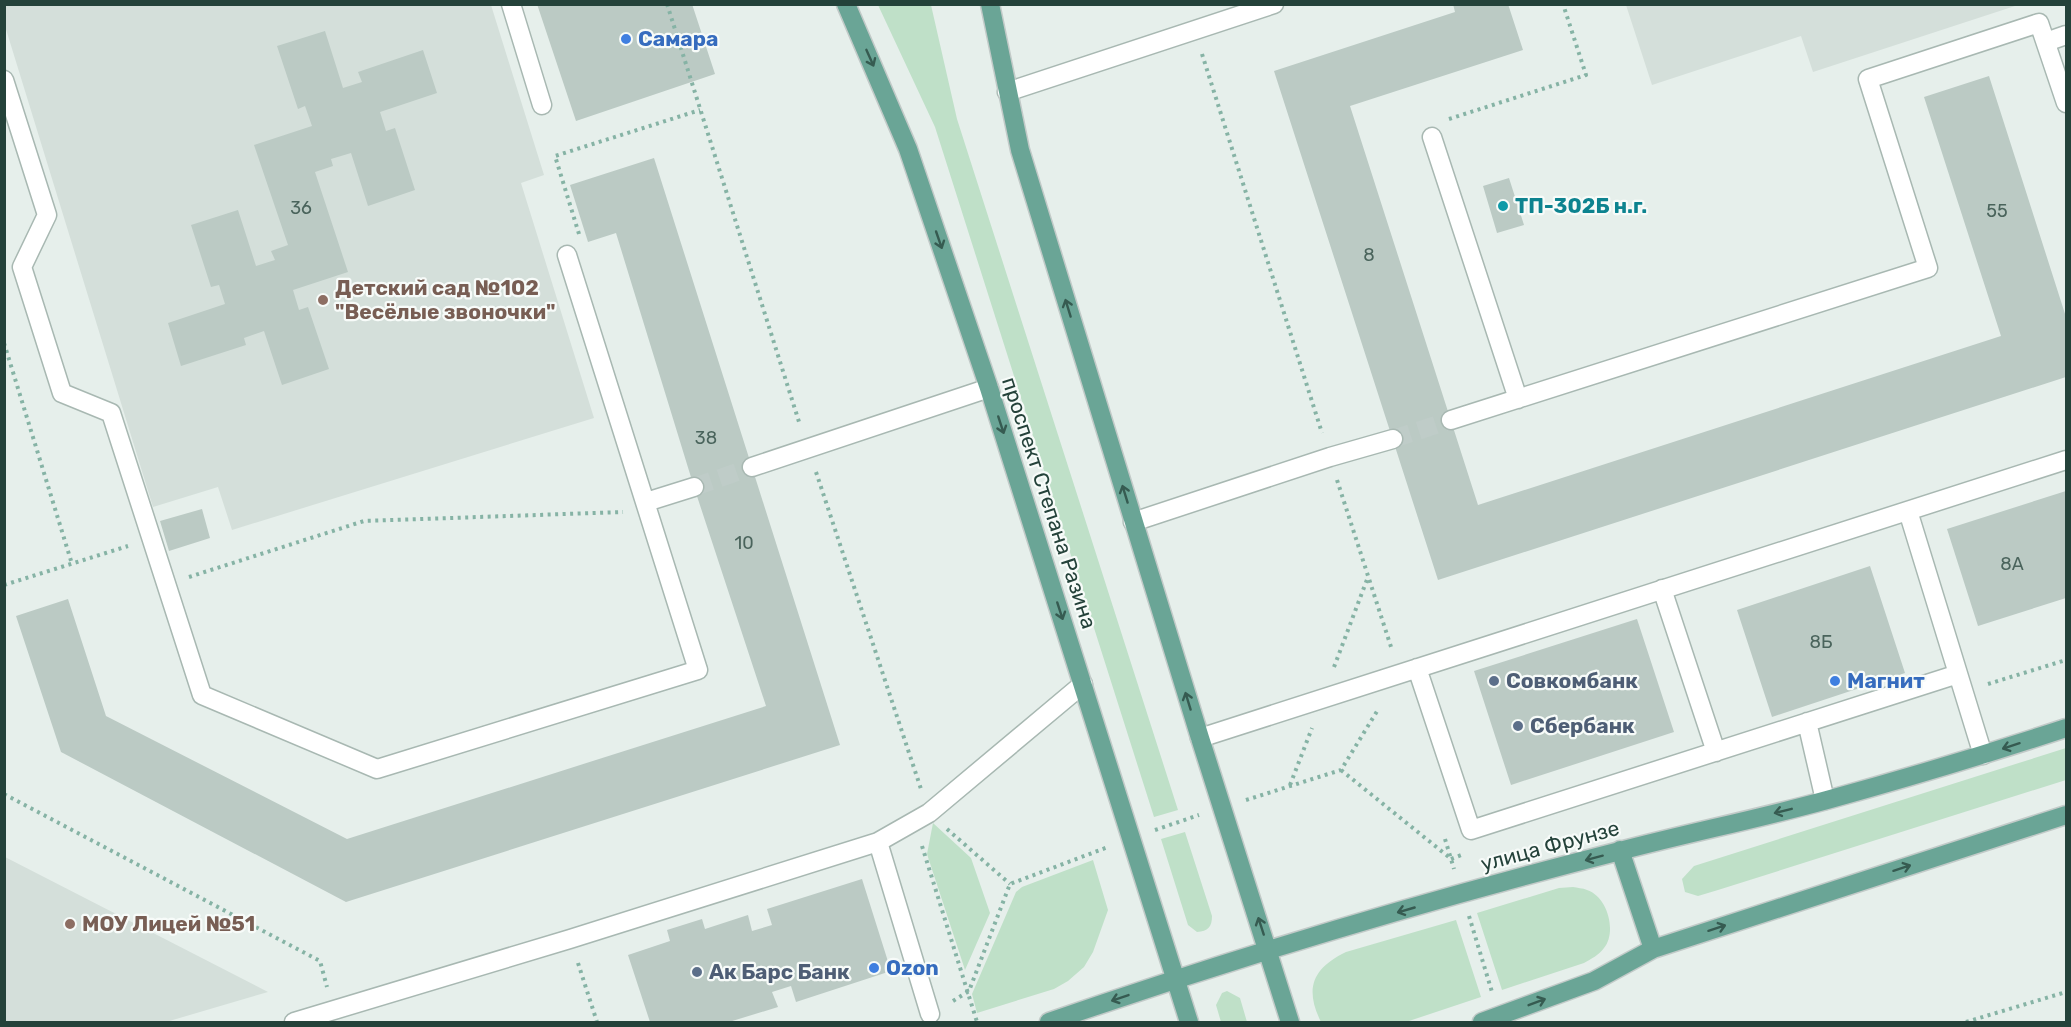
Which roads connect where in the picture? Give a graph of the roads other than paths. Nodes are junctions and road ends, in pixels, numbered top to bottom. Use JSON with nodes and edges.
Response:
{"nodes":[{"id":1,"x":511,"y":4,"type":"edge"},
{"id":2,"x":846,"y":4,"type":"edge"},
{"id":3,"x":990,"y":4,"type":"edge"},
{"id":4,"x":1274,"y":4,"type":"edge"},
{"id":5,"x":2067,"y":35,"type":"edge"},
{"id":6,"x":2046,"y":42,"type":"junction"},
{"id":7,"x":4,"y":80,"type":"edge"},
{"id":8,"x":1007,"y":92,"type":"junction"},
{"id":9,"x":2067,"y":103,"type":"edge"},
{"id":10,"x":542,"y":105,"type":"dead end"},
{"id":11,"x":1436,"y":129,"type":"road end"},
{"id":12,"x":567,"y":255,"type":"dead end"},
{"id":13,"x":989,"y":388,"type":"junction"},
{"id":14,"x":1518,"y":399,"type":"junction"},
{"id":15,"x":1451,"y":420,"type":"tunnel mouth"},
{"id":16,"x":1393,"y":439,"type":"tunnel mouth"},
{"id":17,"x":2067,"y":460,"type":"edge"},
{"id":18,"x":752,"y":467,"type":"tunnel mouth"},
{"id":19,"x":694,"y":487,"type":"tunnel mouth"},
{"id":20,"x":647,"y":507,"type":"junction"},
{"id":21,"x":1908,"y":511,"type":"junction"},
{"id":22,"x":1133,"y":522,"type":"junction"},
{"id":23,"x":1662,"y":590,"type":"junction"},
{"id":24,"x":1417,"y":668,"type":"junction"},
{"id":25,"x":1958,"y":674,"type":"junction"},
{"id":26,"x":1083,"y":684,"type":"junction"},
{"id":27,"x":1807,"y":722,"type":"junction"},
{"id":28,"x":2067,"y":728,"type":"edge"},
{"id":29,"x":1200,"y":738,"type":"junction"},
{"id":30,"x":1716,"y":752,"type":"junction"},
{"id":31,"x":1983,"y":755,"type":"junction"},
{"id":32,"x":1825,"y":800,"type":"junction"},
{"id":33,"x":2067,"y":815,"type":"edge"},
{"id":34,"x":878,"y":842,"type":"junction"},
{"id":35,"x":1620,"y":850,"type":"junction"},
{"id":36,"x":1268,"y":949,"type":"junction"},
{"id":37,"x":1653,"y":949,"type":"junction"},
{"id":38,"x":1176,"y":979,"type":"junction"},
{"id":39,"x":930,"y":1014,"type":"road end"},
{"id":40,"x":294,"y":1023,"type":"edge"},
{"id":41,"x":1049,"y":1023,"type":"edge"},
{"id":42,"x":1189,"y":1023,"type":"edge"},
{"id":43,"x":1290,"y":1023,"type":"edge"},
{"id":44,"x":1482,"y":1023,"type":"edge"}],
"edges":[{"from":1,"to":10,"type":"lane"},
{"from":2,"to":13,"type":"main road","name":"проспект Степана Разина","one_way":true},
{"from":3,"to":8,"type":"main road"},
{"from":4,"to":8,"type":"lane"},
{"from":5,"to":6,"type":"lane"},
{"from":6,"to":9,"type":"lane"},
{"from":6,"to":14,"type":"lane"},
{"from":7,"to":20,"type":"lane"},
{"from":22,"to":8,"type":"main road","one_way":true},
{"from":11,"to":14,"type":"lane"},
{"from":12,"to":20,"type":"lane"},
{"from":13,"to":18,"type":"lane"},
{"from":13,"to":26,"type":"main road","name":"проспект Степана Разина","one_way":true},
{"from":14,"to":15,"type":"lane"},
{"from":16,"to":22,"type":"lane"},
{"from":17,"to":21,"type":"lane"},
{"from":19,"to":20,"type":"lane"},
{"from":21,"to":23,"type":"lane"},
{"from":21,"to":25,"type":"lane"},
{"from":29,"to":22,"type":"main road","one_way":true},
{"from":23,"to":24,"type":"lane"},
{"from":23,"to":30,"type":"lane"},
{"from":24,"to":29,"type":"lane"},
{"from":24,"to":30,"type":"lane"},
{"from":25,"to":27,"type":"lane"},
{"from":25,"to":31,"type":"lane"},
{"from":26,"to":34,"type":"lane"},
{"from":26,"to":38,"type":"main road","name":"проспект Степана Разина"},
{"from":27,"to":30,"type":"lane"},
{"from":27,"to":32,"type":"lane"},
{"from":28,"to":31,"type":"main road","name":"улица Фрунзе","one_way":true},
{"from":36,"to":29,"type":"main road","one_way":true},
{"from":31,"to":32,"type":"main road","name":"улица Фрунзе"},
{"from":32,"to":35,"type":"main road","name":"улица Фрунзе","one_way":true},
{"from":37,"to":33,"type":"main road","one_way":true},
{"from":34,"to":39,"type":"lane"},
{"from":34,"to":40,"type":"lane"},
{"from":35,"to":36,"type":"main road","name":"улица Фрунзе","one_way":true},
{"from":35,"to":37,"type":"main road"},
{"from":36,"to":38,"type":"main road","name":"улица Фрунзе"},
{"from":36,"to":43,"type":"main road"},
{"from":44,"to":37,"type":"main road","one_way":true},
{"from":38,"to":41,"type":"main road","name":"улица Фрунзе","one_way":true},
{"from":38,"to":42,"type":"main road","name":"проспект Степана Разина"}]}
